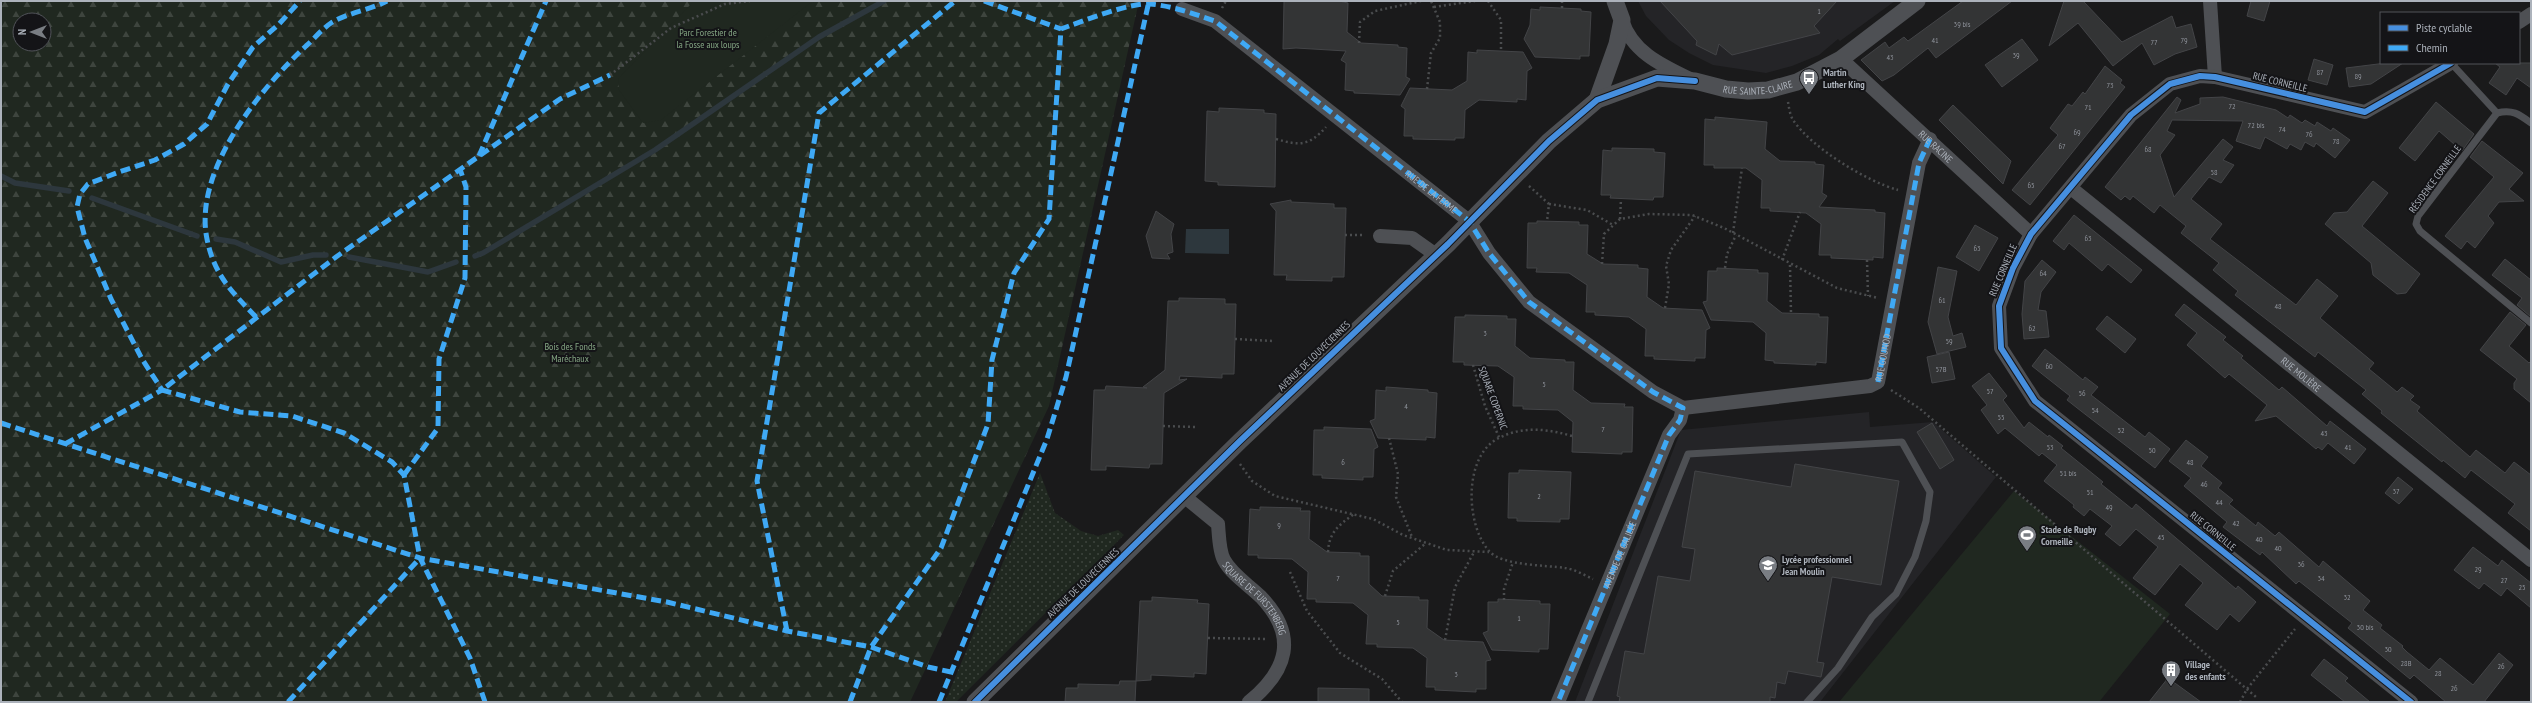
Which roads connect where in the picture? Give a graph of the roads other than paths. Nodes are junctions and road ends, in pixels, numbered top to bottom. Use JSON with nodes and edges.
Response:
{"nodes":[{"id":1,"x":1615,"y":1,"type":"edge"},
{"id":2,"x":1917,"y":1,"type":"edge"},
{"id":3,"x":2210,"y":1,"type":"edge"},
{"id":4,"x":1182,"y":9,"type":"dead end"},
{"id":5,"x":2531,"y":14,"type":"edge"},
{"id":6,"x":1622,"y":20,"type":"junction"},
{"id":7,"x":2520,"y":21,"type":"edge"},
{"id":8,"x":1841,"y":59,"type":"junction"},
{"id":9,"x":2449,"y":64,"type":"edge"},
{"id":10,"x":2452,"y":64,"type":"edge"},
{"id":11,"x":2215,"y":77,"type":"junction"},
{"id":12,"x":1695,"y":81,"type":"junction"},
{"id":13,"x":1597,"y":100,"type":"junction"},
{"id":14,"x":2497,"y":114,"type":"junction"},
{"id":15,"x":2531,"y":123,"type":"edge"},
{"id":16,"x":1930,"y":139,"type":"junction"},
{"id":17,"x":2071,"y":188,"type":"junction"},
{"id":18,"x":1469,"y":222,"type":"junction"},
{"id":19,"x":2031,"y":234,"type":"junction"},
{"id":20,"x":1380,"y":236,"type":"road end"},
{"id":21,"x":1436,"y":255,"type":"junction"},
{"id":22,"x":2531,"y":323,"type":"edge"},
{"id":23,"x":1682,"y":408,"type":"junction"},
{"id":24,"x":1185,"y":497,"type":"junction"},
{"id":25,"x":2531,"y":560,"type":"edge"},
{"id":26,"x":975,"y":702,"type":"edge"},
{"id":27,"x":1249,"y":702,"type":"edge"},
{"id":28,"x":1558,"y":702,"type":"edge"},
{"id":29,"x":1588,"y":702,"type":"edge"},
{"id":30,"x":1807,"y":702,"type":"edge"},
{"id":31,"x":2410,"y":702,"type":"edge"}],
"edges":[{"from":1,"to":6,"type":"street"},
{"from":2,"to":8,"type":"street","name":"RUE SAINTE-CLAIRE"},
{"from":3,"to":11,"type":"street"},
{"from":4,"to":18,"type":"street","name":"RUE DE LA FERME"},
{"from":5,"to":7,"type":"street"},
{"from":6,"to":12,"type":"street","name":"RUE SAINTE-CLAIRE"},
{"from":6,"to":13,"type":"street","name":"AVENUE DE LOUVECIENNES"},
{"from":8,"to":12,"type":"street","name":"RUE SAINTE-CLAIRE"},
{"from":8,"to":16,"type":"street","name":"RUE RACINE"},
{"from":9,"to":11,"type":"street","name":"RUE CORNEILLE"},
{"from":10,"to":14,"type":"lane"},
{"from":11,"to":17,"type":"street","name":"RUE CORNEILLE"},
{"from":12,"to":13,"type":"street","name":"AVENUE DE LOUVECIENNES"},
{"from":13,"to":18,"type":"street","name":"AVENUE DE LOUVECIENNES"},
{"from":14,"to":15,"type":"lane"},
{"from":14,"to":22,"type":"lane","name":"RÉSIDENCE CORNEILLE"},
{"from":16,"to":19,"type":"street","name":"RUE RACINE"},
{"from":16,"to":23,"type":"street","name":"RUE GOUNOD"},
{"from":17,"to":19,"type":"street","name":"RUE CORNEILLE"},
{"from":17,"to":25,"type":"street","name":"RUE MOLIÈRE"},
{"from":18,"to":21,"type":"street","name":"AVENUE DE LOUVECIENNES"},
{"from":18,"to":23,"type":"street","name":"RUE DE LA FERME"},
{"from":19,"to":31,"type":"street","name":"RUE CORNEILLE"},
{"from":20,"to":21,"type":"street"},
{"from":21,"to":24,"type":"street","name":"AVENUE DE LOUVECIENNES"},
{"from":23,"to":28,"type":"street","name":"AVENUE DE GALILÉE"},
{"from":24,"to":26,"type":"street","name":"AVENUE DE LOUVECIENNES"},
{"from":24,"to":27,"type":"street","name":"SQUARE DE FURSTENBERG"},
{"from":29,"to":30,"type":"lane"}]}
